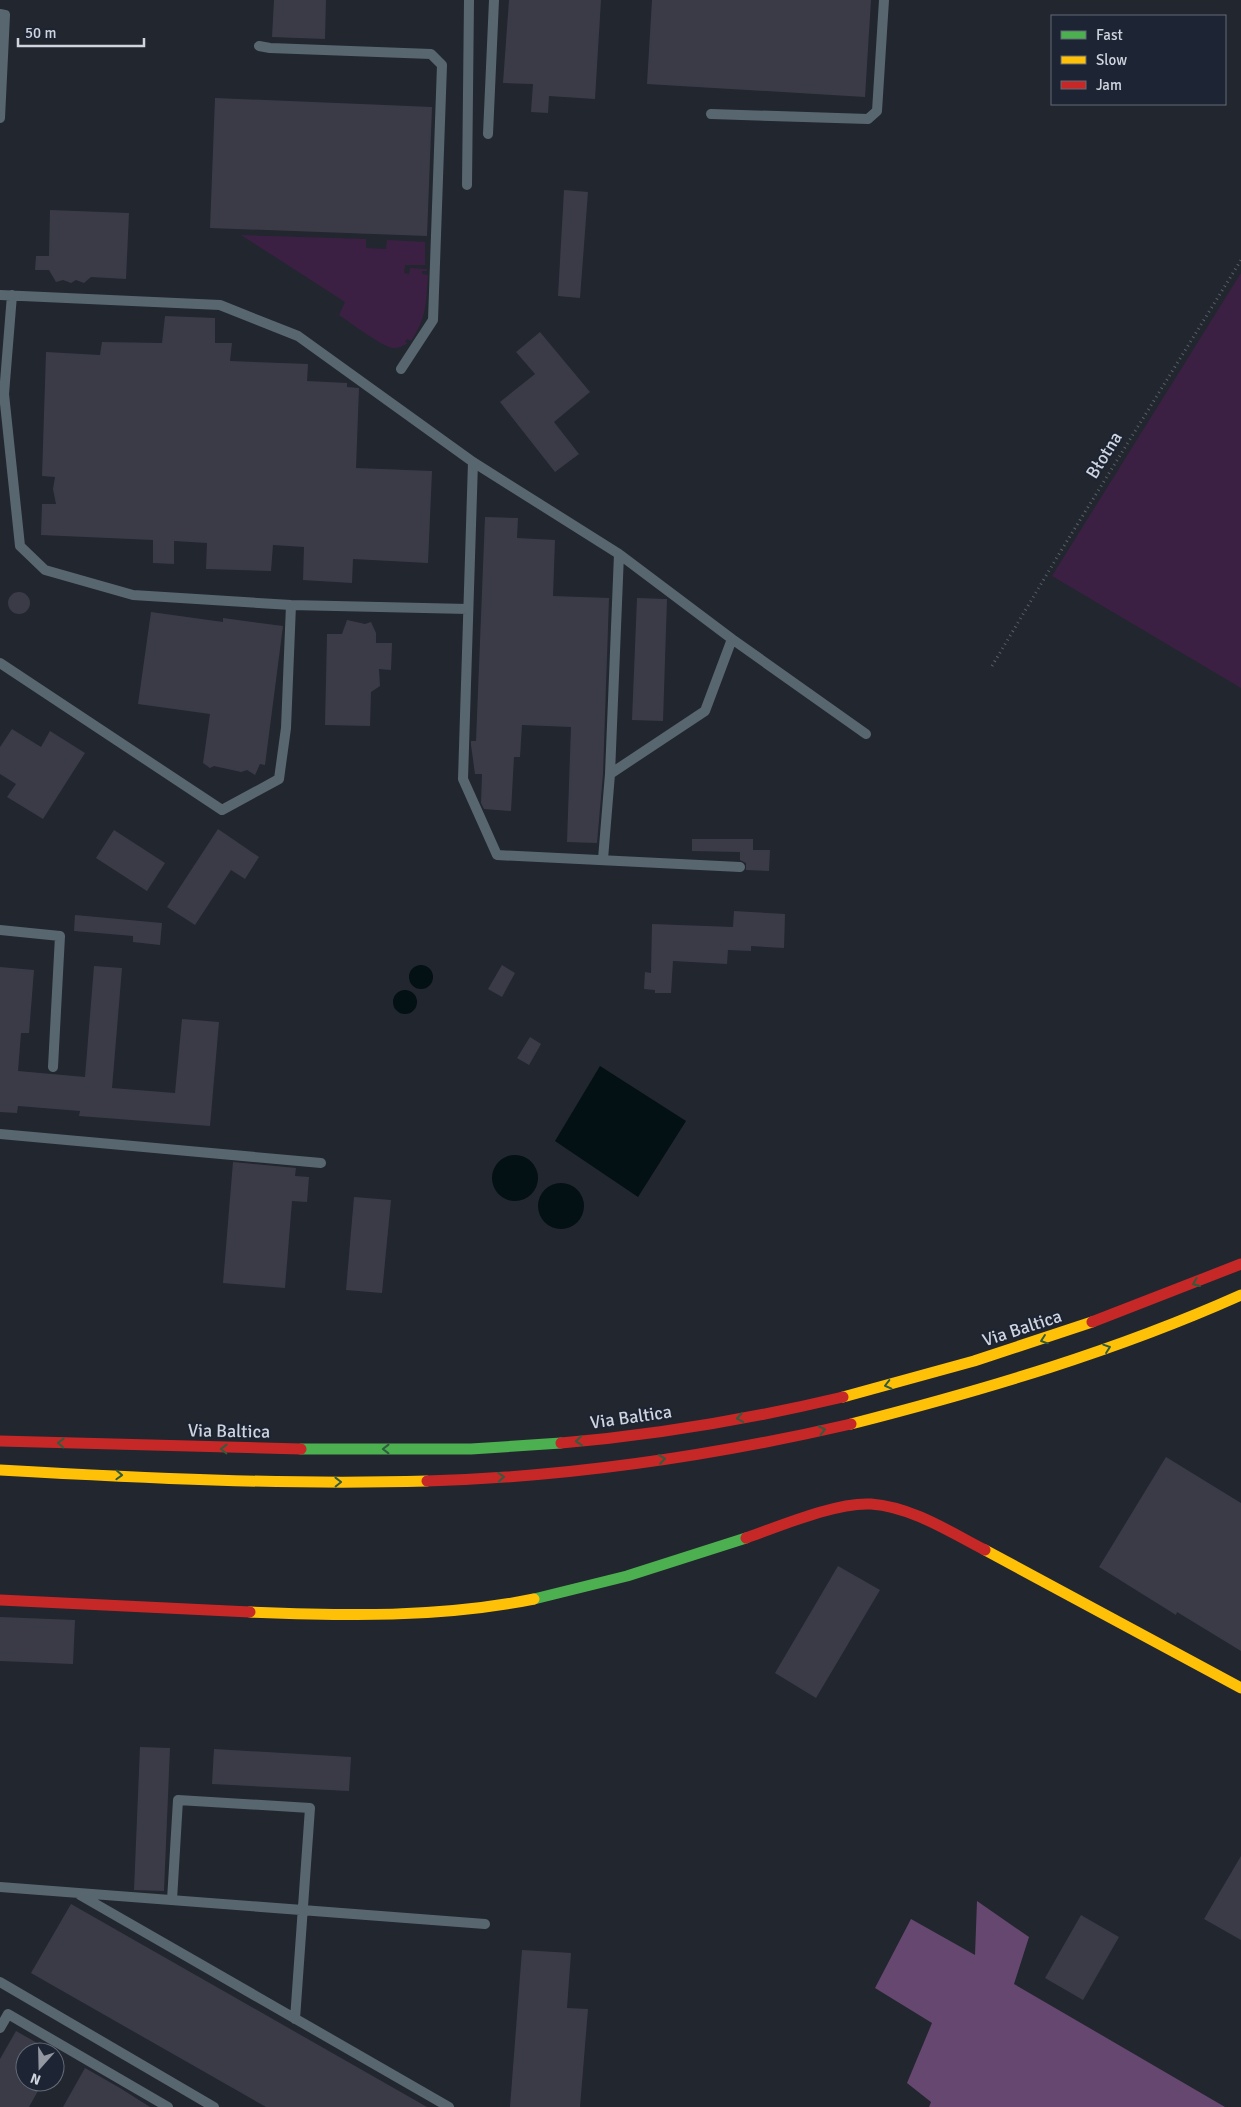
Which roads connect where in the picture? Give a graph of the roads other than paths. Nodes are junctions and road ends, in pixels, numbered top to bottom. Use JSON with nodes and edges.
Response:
{"nodes":[{"id":1,"x":469,"y":0,"type":"edge"},
{"id":2,"x":494,"y":0,"type":"edge"},
{"id":3,"x":884,"y":0,"type":"edge"},
{"id":4,"x":0,"y":14,"type":"edge"},
{"id":5,"x":259,"y":46,"type":"dead end"},
{"id":6,"x":711,"y":114,"type":"dead end"},
{"id":7,"x":0,"y":118,"type":"edge"},
{"id":8,"x":488,"y":134,"type":"dead end"},
{"id":9,"x":467,"y":185,"type":"dead end"},
{"id":10,"x":0,"y":295,"type":"edge"},
{"id":11,"x":12,"y":295,"type":"junction"},
{"id":12,"x":401,"y":369,"type":"dead end"},
{"id":13,"x":474,"y":462,"type":"junction"},
{"id":14,"x":619,"y":554,"type":"junction"},
{"id":15,"x":292,"y":604,"type":"junction"},
{"id":16,"x":468,"y":609,"type":"junction"},
{"id":17,"x":732,"y":639,"type":"junction"},
{"id":18,"x":0,"y":663,"type":"edge"},
{"id":19,"x":866,"y":734,"type":"dead end"},
{"id":20,"x":610,"y":774,"type":"junction"},
{"id":21,"x":603,"y":859,"type":"junction"},
{"id":22,"x":740,"y":867,"type":"dead end"},
{"id":23,"x":0,"y":930,"type":"edge"},
{"id":24,"x":53,"y":1066,"type":"dead end"},
{"id":25,"x":0,"y":1134,"type":"edge"},
{"id":26,"x":321,"y":1163,"type":"dead end"},
{"id":27,"x":1241,"y":1264,"type":"edge"},
{"id":28,"x":1241,"y":1296,"type":"edge"},
{"id":29,"x":0,"y":1440,"type":"edge"},
{"id":30,"x":0,"y":1470,"type":"edge"},
{"id":31,"x":0,"y":1600,"type":"edge"},
{"id":32,"x":1241,"y":1688,"type":"edge"},
{"id":33,"x":0,"y":1887,"type":"edge"},
{"id":34,"x":76,"y":1893,"type":"junction"},
{"id":35,"x":172,"y":1900,"type":"junction"},
{"id":36,"x":304,"y":1910,"type":"junction"},
{"id":37,"x":485,"y":1924,"type":"dead end"},
{"id":38,"x":0,"y":1982,"type":"edge"},
{"id":39,"x":295,"y":2019,"type":"junction"},
{"id":40,"x":0,"y":2028,"type":"edge"},
{"id":41,"x":168,"y":2107,"type":"edge"},
{"id":42,"x":214,"y":2107,"type":"edge"},
{"id":43,"x":449,"y":2107,"type":"edge"}],
"edges":[{"from":1,"to":9,"type":"lane"},
{"from":2,"to":8,"type":"lane"},
{"from":3,"to":6,"type":"lane"},
{"from":4,"to":7,"type":"lane"},
{"from":5,"to":12,"type":"lane"},
{"from":10,"to":11,"type":"lane"},
{"from":11,"to":13,"type":"lane"},
{"from":11,"to":15,"type":"lane"},
{"from":13,"to":14,"type":"lane"},
{"from":13,"to":16,"type":"lane"},
{"from":14,"to":17,"type":"lane"},
{"from":14,"to":20,"type":"lane"},
{"from":15,"to":16,"type":"lane"},
{"from":15,"to":18,"type":"lane"},
{"from":16,"to":21,"type":"lane"},
{"from":17,"to":19,"type":"lane"},
{"from":17,"to":20,"type":"lane"},
{"from":20,"to":21,"type":"lane"},
{"from":21,"to":22,"type":"lane"},
{"from":23,"to":24,"type":"lane"},
{"from":25,"to":26,"type":"lane"},
{"from":27,"to":29,"type":"main road","name":"Via Baltica","one_way":true},
{"from":30,"to":28,"type":"main road","one_way":true},
{"from":31,"to":32,"type":"main road"},
{"from":33,"to":34,"type":"lane"},
{"from":34,"to":35,"type":"lane"},
{"from":34,"to":39,"type":"lane"},
{"from":35,"to":36,"type":"lane"},
{"from":35,"to":36,"type":"lane"},
{"from":36,"to":37,"type":"lane"},
{"from":36,"to":39,"type":"lane"},
{"from":38,"to":42,"type":"lane"},
{"from":39,"to":43,"type":"lane"},
{"from":40,"to":41,"type":"lane"}]}
